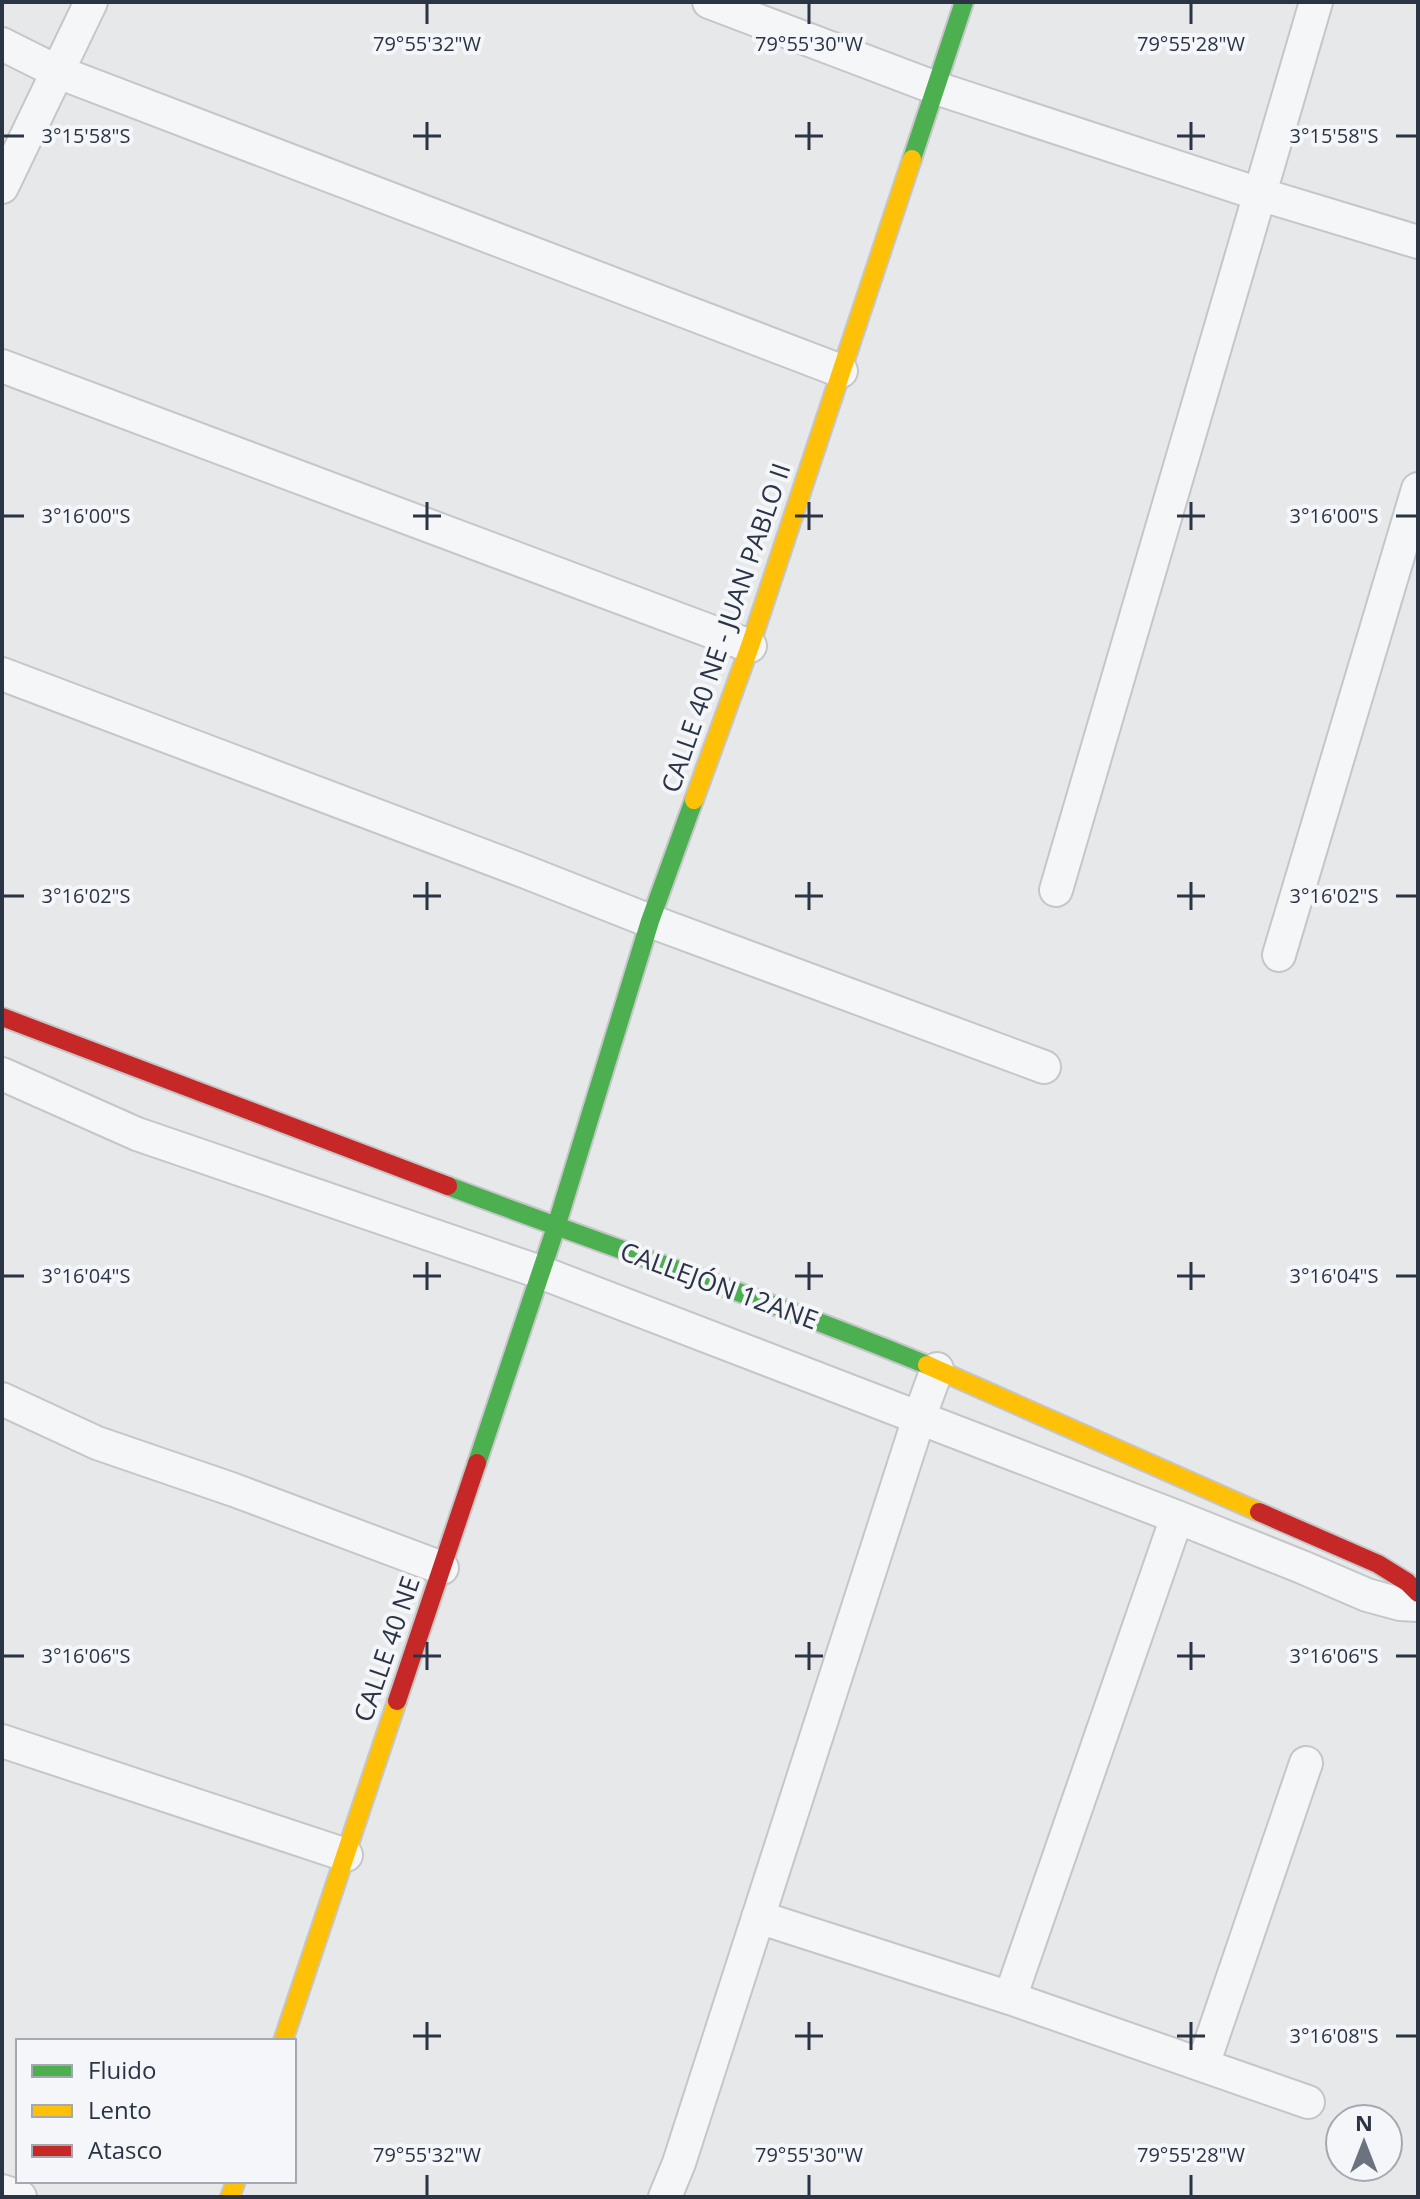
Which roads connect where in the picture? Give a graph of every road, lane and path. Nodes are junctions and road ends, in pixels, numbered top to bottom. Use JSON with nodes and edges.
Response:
{"nodes":[{"id":1,"x":91,"y":2,"type":"edge"},
{"id":2,"x":709,"y":2,"type":"edge"},
{"id":3,"x":964,"y":2,"type":"edge"},
{"id":4,"x":1316,"y":2,"type":"edge"},
{"id":5,"x":2,"y":44,"type":"edge"},
{"id":6,"x":58,"y":72,"type":"junction"},
{"id":7,"x":936,"y":88,"type":"junction"},
{"id":8,"x":2,"y":187,"type":"edge"},
{"id":9,"x":1259,"y":194,"type":"junction"},
{"id":10,"x":1418,"y":242,"type":"edge"},
{"id":11,"x":2,"y":366,"type":"edge"},
{"id":12,"x":841,"y":371,"type":"junction"},
{"id":13,"x":1418,"y":489,"type":"edge"},
{"id":14,"x":750,"y":646,"type":"junction"},
{"id":15,"x":2,"y":674,"type":"edge"},
{"id":16,"x":1056,"y":890,"type":"dead end"},
{"id":17,"x":650,"y":921,"type":"junction"},
{"id":18,"x":1279,"y":955,"type":"dead end"},
{"id":19,"x":2,"y":1017,"type":"edge"},
{"id":20,"x":1044,"y":1067,"type":"dead end"},
{"id":21,"x":2,"y":1074,"type":"edge"},
{"id":22,"x":556,"y":1227,"type":"junction"},
{"id":23,"x":540,"y":1272,"type":"junction"},
{"id":24,"x":937,"y":1369,"type":"junction"},
{"id":25,"x":2,"y":1399,"type":"edge"},
{"id":26,"x":919,"y":1418,"type":"junction"},
{"id":27,"x":1177,"y":1517,"type":"junction"},
{"id":28,"x":442,"y":1568,"type":"junction"},
{"id":29,"x":1418,"y":1593,"type":"edge"},
{"id":30,"x":1418,"y":1605,"type":"edge"},
{"id":31,"x":2,"y":1741,"type":"edge"},
{"id":32,"x":1306,"y":1763,"type":"dead end"},
{"id":33,"x":346,"y":1855,"type":"junction"},
{"id":34,"x":758,"y":1917,"type":"junction"},
{"id":35,"x":1010,"y":1998,"type":"junction"},
{"id":36,"x":284,"y":2039,"type":"edge"},
{"id":37,"x":1203,"y":2065,"type":"junction"},
{"id":38,"x":1308,"y":2102,"type":"dead end"},
{"id":39,"x":2,"y":2191,"type":"edge"},
{"id":40,"x":20,"y":2197,"type":"edge"},
{"id":41,"x":665,"y":2197,"type":"edge"}],
"edges":[{"from":1,"to":6,"type":"street"},
{"from":2,"to":7,"type":"street"},
{"from":3,"to":7,"type":"street","name":"CALLE 40 NE - JUAN PABLO II"},
{"from":4,"to":9,"type":"street"},
{"from":5,"to":6,"type":"street"},
{"from":6,"to":8,"type":"street"},
{"from":6,"to":12,"type":"street"},
{"from":7,"to":9,"type":"street"},
{"from":7,"to":12,"type":"street","name":"CALLE 40 NE - JUAN PABLO II"},
{"from":9,"to":10,"type":"street"},
{"from":9,"to":16,"type":"street"},
{"from":11,"to":14,"type":"street"},
{"from":12,"to":14,"type":"street","name":"CALLE 40 NE - JUAN PABLO II"},
{"from":13,"to":18,"type":"street"},
{"from":14,"to":17,"type":"street","name":"CALLE 40 NE - JUAN PABLO II"},
{"from":15,"to":17,"type":"street"},
{"from":17,"to":20,"type":"street"},
{"from":17,"to":22,"type":"street","name":"CALLE 40 NE - JUAN PABLO II"},
{"from":19,"to":22,"type":"street","name":"CALLEJÓN 12ANE"},
{"from":21,"to":23,"type":"street","name":"CALLEJÓN 12ANE"},
{"from":22,"to":23,"type":"street","name":"CALLE 40 NE - JUAN PABLO II"},
{"from":22,"to":24,"type":"street","name":"CALLEJÓN 12ANE"},
{"from":23,"to":26,"type":"street","name":"CALLEJÓN 12ANE"},
{"from":23,"to":28,"type":"street","name":"CALLE 40 NE"},
{"from":24,"to":26,"type":"street"},
{"from":24,"to":29,"type":"street","name":"CALLEJÓN 12ANE"},
{"from":25,"to":28,"type":"street"},
{"from":26,"to":27,"type":"street","name":"CALLEJÓN 12ANE"},
{"from":26,"to":34,"type":"street"},
{"from":27,"to":30,"type":"street","name":"CALLEJÓN 12ANE"},
{"from":27,"to":35,"type":"street"},
{"from":28,"to":33,"type":"street","name":"CALLE 40 NE"},
{"from":31,"to":33,"type":"street"},
{"from":32,"to":37,"type":"street"},
{"from":33,"to":36,"type":"street","name":"CALLE 40 NE"},
{"from":34,"to":35,"type":"street"},
{"from":34,"to":41,"type":"street"},
{"from":35,"to":37,"type":"street"},
{"from":37,"to":38,"type":"street"},
{"from":39,"to":40,"type":"street"}]}
